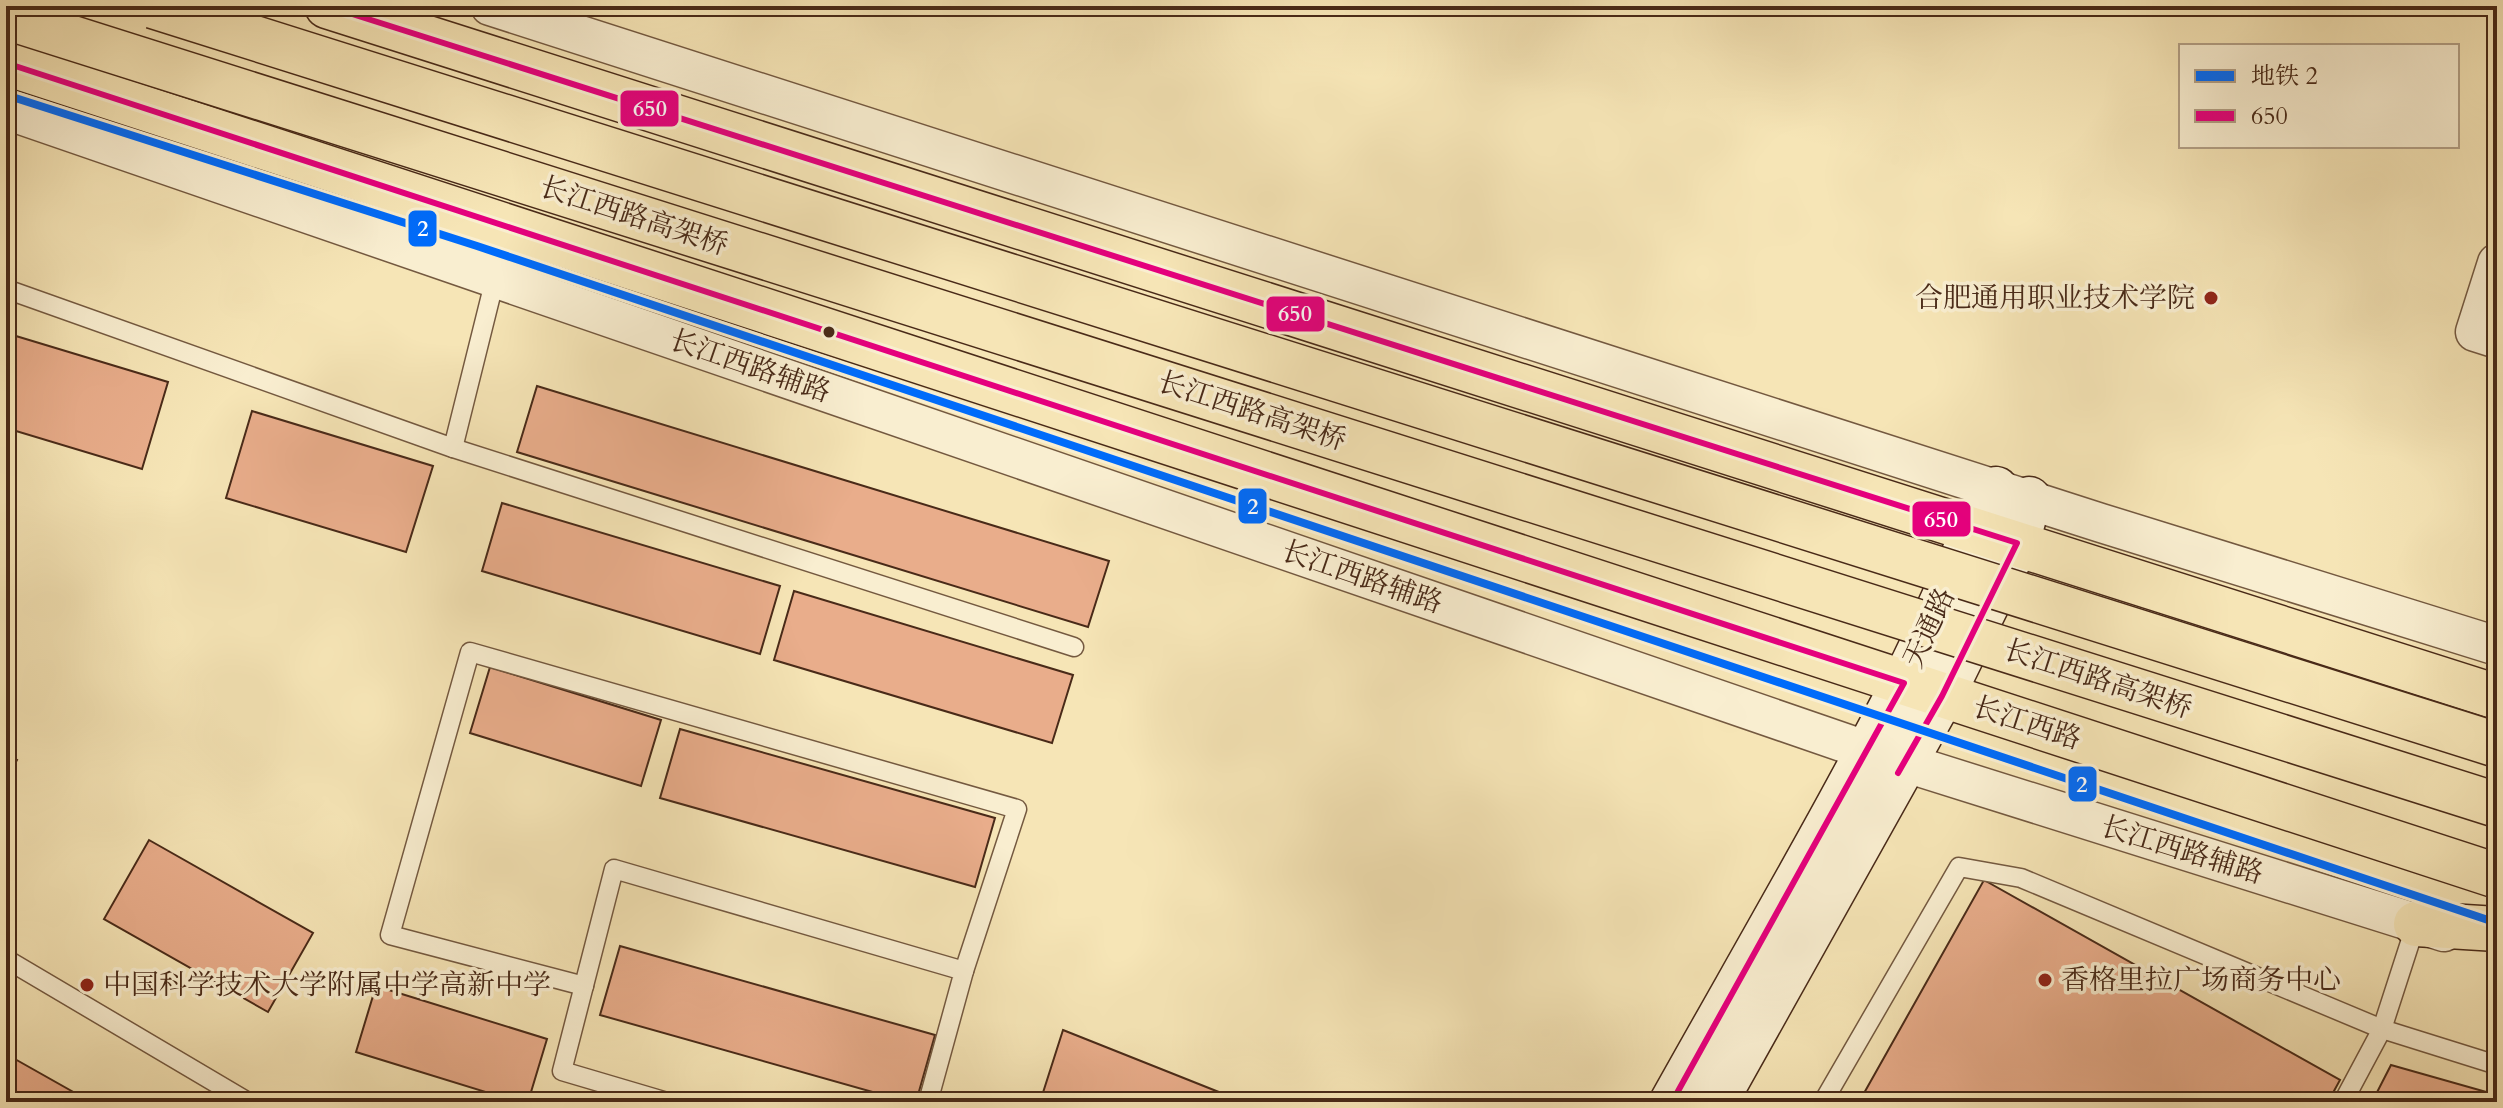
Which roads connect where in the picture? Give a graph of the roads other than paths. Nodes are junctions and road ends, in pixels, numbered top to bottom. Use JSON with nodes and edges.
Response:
{"nodes":[{"id":1,"x":153,"y":6,"type":"edge"},
{"id":2,"x":327,"y":6,"type":"edge"},
{"id":3,"x":490,"y":6,"type":"edge"},
{"id":4,"x":6,"y":17,"type":"edge"},
{"id":5,"x":6,"y":63,"type":"edge"},
{"id":6,"x":6,"y":110,"type":"edge"},
{"id":7,"x":2497,"y":263,"type":"edge"},
{"id":8,"x":495,"y":279,"type":"junction"},
{"id":9,"x":6,"y":289,"type":"edge"},
{"id":10,"x":2497,"y":339,"type":"edge"},
{"id":11,"x":453,"y":448,"type":"junction"},
{"id":12,"x":2013,"y":494,"type":"junction"},
{"id":13,"x":1974,"y":529,"type":"junction"},
{"id":14,"x":2017,"y":543,"type":"junction"},
{"id":15,"x":2497,"y":646,"type":"edge"},
{"id":16,"x":1074,"y":647,"type":"dead end"},
{"id":17,"x":1923,"y":690,"type":"junction"},
{"id":18,"x":2497,"y":697,"type":"edge"},
{"id":19,"x":2497,"y":745,"type":"edge"},
{"id":20,"x":1886,"y":757,"type":"junction"},
{"id":21,"x":2497,"y":805,"type":"edge"},
{"id":22,"x":2497,"y":876,"type":"edge"},
{"id":23,"x":2416,"y":924,"type":"junction"},
{"id":24,"x":2497,"y":929,"type":"edge"},
{"id":25,"x":2497,"y":949,"type":"edge"},
{"id":26,"x":6,"y":959,"type":"edge"},
{"id":27,"x":964,"y":971,"type":"junction"},
{"id":28,"x":584,"y":986,"type":"junction"},
{"id":29,"x":2382,"y":1029,"type":"junction"},
{"id":30,"x":2497,"y":1065,"type":"edge"},
{"id":31,"x":248,"y":1102,"type":"edge"},
{"id":32,"x":667,"y":1102,"type":"edge"},
{"id":33,"x":928,"y":1102,"type":"edge"},
{"id":34,"x":1672,"y":1102,"type":"edge"},
{"id":35,"x":1715,"y":1102,"type":"edge"},
{"id":36,"x":1823,"y":1102,"type":"edge"},
{"id":37,"x":2343,"y":1102,"type":"edge"}],
"edges":[{"from":1,"to":19,"type":"highway","name":"长江西路高架桥","bridge":true},
{"from":2,"to":13,"type":"highway"},
{"from":3,"to":12,"type":"street"},
{"from":4,"to":21,"type":"highway","name":"长江西路高架桥","bridge":true},
{"from":5,"to":17,"type":"highway","name":"长江西路"},
{"from":6,"to":8,"type":"street","name":"长江西路辅路"},
{"from":7,"to":10,"type":"street"},
{"from":8,"to":11,"type":"lane"},
{"from":8,"to":20,"type":"street","name":"长江西路辅路"},
{"from":9,"to":11,"type":"lane"},
{"from":11,"to":16,"type":"lane"},
{"from":12,"to":13,"type":"street","name":"天通路"},
{"from":12,"to":14,"type":"street","name":"天通路"},
{"from":12,"to":15,"type":"street"},
{"from":13,"to":14,"type":"highway"},
{"from":13,"to":17,"type":"street","name":"天通路"},
{"from":14,"to":17,"type":"street","name":"天通路"},
{"from":14,"to":18,"type":"highway"},
{"from":17,"to":20,"type":"street","name":"天通路"},
{"from":17,"to":22,"type":"highway","name":"长江西路"},
{"from":20,"to":23,"type":"street","name":"长江西路辅路"},
{"from":20,"to":34,"type":"street","name":"天通路"},
{"from":20,"to":35,"type":"street","name":"天通路"},
{"from":23,"to":24,"type":"highway"},
{"from":23,"to":25,"type":"street","name":"长江西路辅路"},
{"from":23,"to":29,"type":"lane"},
{"from":26,"to":31,"type":"lane"},
{"from":27,"to":28,"type":"lane"},
{"from":27,"to":28,"type":"lane"},
{"from":27,"to":33,"type":"lane"},
{"from":28,"to":32,"type":"lane"},
{"from":29,"to":30,"type":"lane"},
{"from":29,"to":36,"type":"lane"},
{"from":29,"to":37,"type":"lane"}]}
